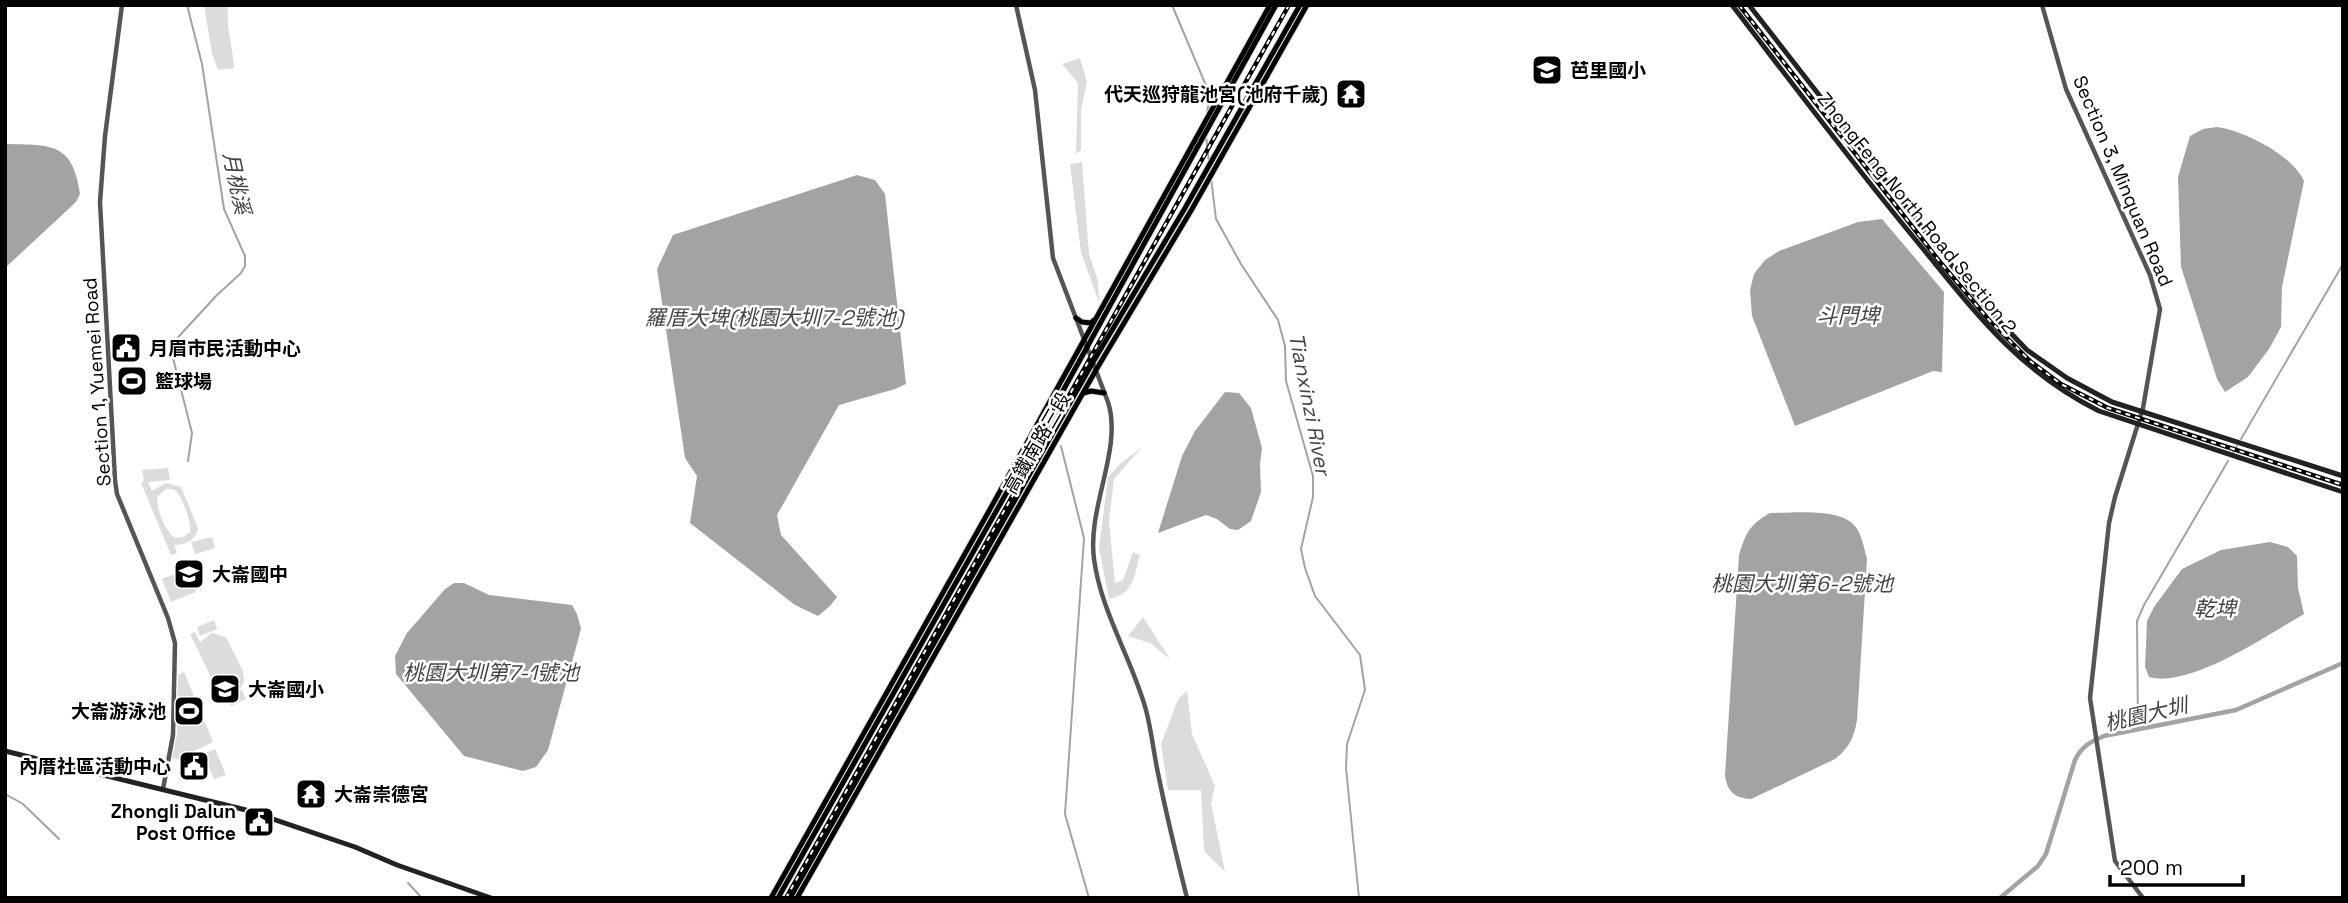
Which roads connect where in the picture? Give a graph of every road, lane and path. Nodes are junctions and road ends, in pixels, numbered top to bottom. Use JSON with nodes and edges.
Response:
{"nodes":[{"id":1,"x":122,"y":5,"type":"edge"},
{"id":2,"x":1016,"y":5,"type":"edge"},
{"id":3,"x":1270,"y":5,"type":"edge"},
{"id":4,"x":1276,"y":5,"type":"edge"},
{"id":5,"x":1300,"y":5,"type":"edge"},
{"id":6,"x":1307,"y":5,"type":"edge"},
{"id":7,"x":1732,"y":5,"type":"edge"},
{"id":8,"x":1749,"y":5,"type":"edge"},
{"id":9,"x":2042,"y":5,"type":"edge"},
{"id":10,"x":1229,"y":83,"type":"junction"},
{"id":11,"x":1238,"y":121,"type":"junction"},
{"id":12,"x":1178,"y":174,"type":"junction"},
{"id":13,"x":1189,"y":208,"type":"junction"},
{"id":14,"x":1076,"y":318,"type":"junction"},
{"id":15,"x":1097,"y":318,"type":"junction"},
{"id":16,"x":1093,"y":337,"type":"junction"},
{"id":17,"x":1084,"y":340,"type":"junction"},
{"id":18,"x":1105,"y":342,"type":"junction"},
{"id":19,"x":1088,"y":347,"type":"junction"},
{"id":20,"x":1093,"y":362,"type":"junction"},
{"id":21,"x":1096,"y":370,"type":"junction"},
{"id":22,"x":1072,"y":374,"type":"junction"},
{"id":23,"x":1086,"y":377,"type":"junction"},
{"id":24,"x":1084,"y":393,"type":"junction"},
{"id":25,"x":1104,"y":393,"type":"junction"},
{"id":26,"x":2142,"y":412,"type":"junction"},
{"id":27,"x":2137,"y":424,"type":"junction"},
{"id":28,"x":2343,"y":476,"type":"edge"},
{"id":29,"x":1007,"y":492,"type":"junction"},
{"id":30,"x":2343,"y":492,"type":"edge"},
{"id":31,"x":989,"y":511,"type":"junction"},
{"id":32,"x":5,"y":751,"type":"edge"},
{"id":33,"x":835,"y":784,"type":"junction"},
{"id":34,"x":163,"y":789,"type":"junction"},
{"id":35,"x":831,"y":802,"type":"junction"},
{"id":36,"x":491,"y":898,"type":"edge"},
{"id":37,"x":771,"y":898,"type":"edge"},
{"id":38,"x":778,"y":898,"type":"edge"},
{"id":39,"x":790,"y":898,"type":"edge"},
{"id":40,"x":797,"y":898,"type":"edge"},
{"id":41,"x":1187,"y":898,"type":"edge"},
{"id":42,"x":2143,"y":898,"type":"edge"}],
"edges":[{"from":1,"to":34,"type":"street","name":"Section 1, Yuemei Road"},
{"from":2,"to":14,"type":"street"},
{"from":3,"to":10,"type":"main road","name":"高鐵南路三段"},
{"from":4,"to":10,"type":"main road","name":"高鐵南路三段"},
{"from":5,"to":11,"type":"main road","name":"高鐵南路三段"},
{"from":6,"to":11,"type":"main road","name":"高鐵南路三段"},
{"from":7,"to":27,"type":"main road","name":"ZhongFeng North Road Section 2"},
{"from":8,"to":26,"type":"main road","name":"ZhongFeng North Road Section 2"},
{"from":9,"to":26,"type":"street","name":"Section 3, Minquan Road"},
{"from":10,"to":12,"type":"main road","name":"高鐵南路三段"},
{"from":11,"to":13,"type":"main road","name":"高鐵南路三段"},
{"from":12,"to":15,"type":"main road","name":"高鐵南路三段"},
{"from":12,"to":16,"type":"main road","name":"高鐵南路三段"},
{"from":13,"to":18,"type":"main road","name":"高鐵南路三段"},
{"from":13,"to":21,"type":"main road","name":"高鐵南路三段"},
{"from":14,"to":15,"type":"main road"},
{"from":14,"to":17,"type":"street"},
{"from":15,"to":17,"type":"main road","name":"高鐵南路三段"},
{"from":16,"to":18,"type":"main road"},
{"from":16,"to":19,"type":"main road","name":"高鐵南路三段"},
{"from":17,"to":19,"type":"street"},
{"from":17,"to":31,"type":"main road","name":"高鐵南路三段"},
{"from":18,"to":20,"type":"main road","name":"高鐵南路三段"},
{"from":19,"to":20,"type":"street"},
{"from":19,"to":22,"type":"main road","name":"高鐵南路三段"},
{"from":20,"to":21,"type":"street"},
{"from":20,"to":23,"type":"main road","name":"高鐵南路三段"},
{"from":21,"to":24,"type":"main road","name":"高鐵南路三段"},
{"from":21,"to":25,"type":"street"},
{"from":22,"to":23,"type":"main road"},
{"from":22,"to":29,"type":"main road","name":"高鐵南路三段"},
{"from":23,"to":39,"type":"main road","name":"高鐵南路三段"},
{"from":24,"to":25,"type":"main road"},
{"from":24,"to":40,"type":"main road","name":"高鐵南路三段"},
{"from":25,"to":41,"type":"street"},
{"from":26,"to":27,"type":"street","name":"Section 3, Minquan Road"},
{"from":26,"to":28,"type":"main road","name":"ZhongFeng North Road Section 2"},
{"from":27,"to":30,"type":"main road","name":"ZhongFeng North Road Section 2"},
{"from":27,"to":42,"type":"street","name":"Section 3, Minquan Road"},
{"from":29,"to":31,"type":"main road"},
{"from":29,"to":35,"type":"main road","name":"高鐵南路三段"},
{"from":31,"to":33,"type":"main road","name":"高鐵南路三段"},
{"from":32,"to":34,"type":"main road"},
{"from":33,"to":35,"type":"main road"},
{"from":33,"to":37,"type":"main road","name":"高鐵南路三段"},
{"from":34,"to":36,"type":"main road"},
{"from":35,"to":38,"type":"main road","name":"高鐵南路三段"}]}
